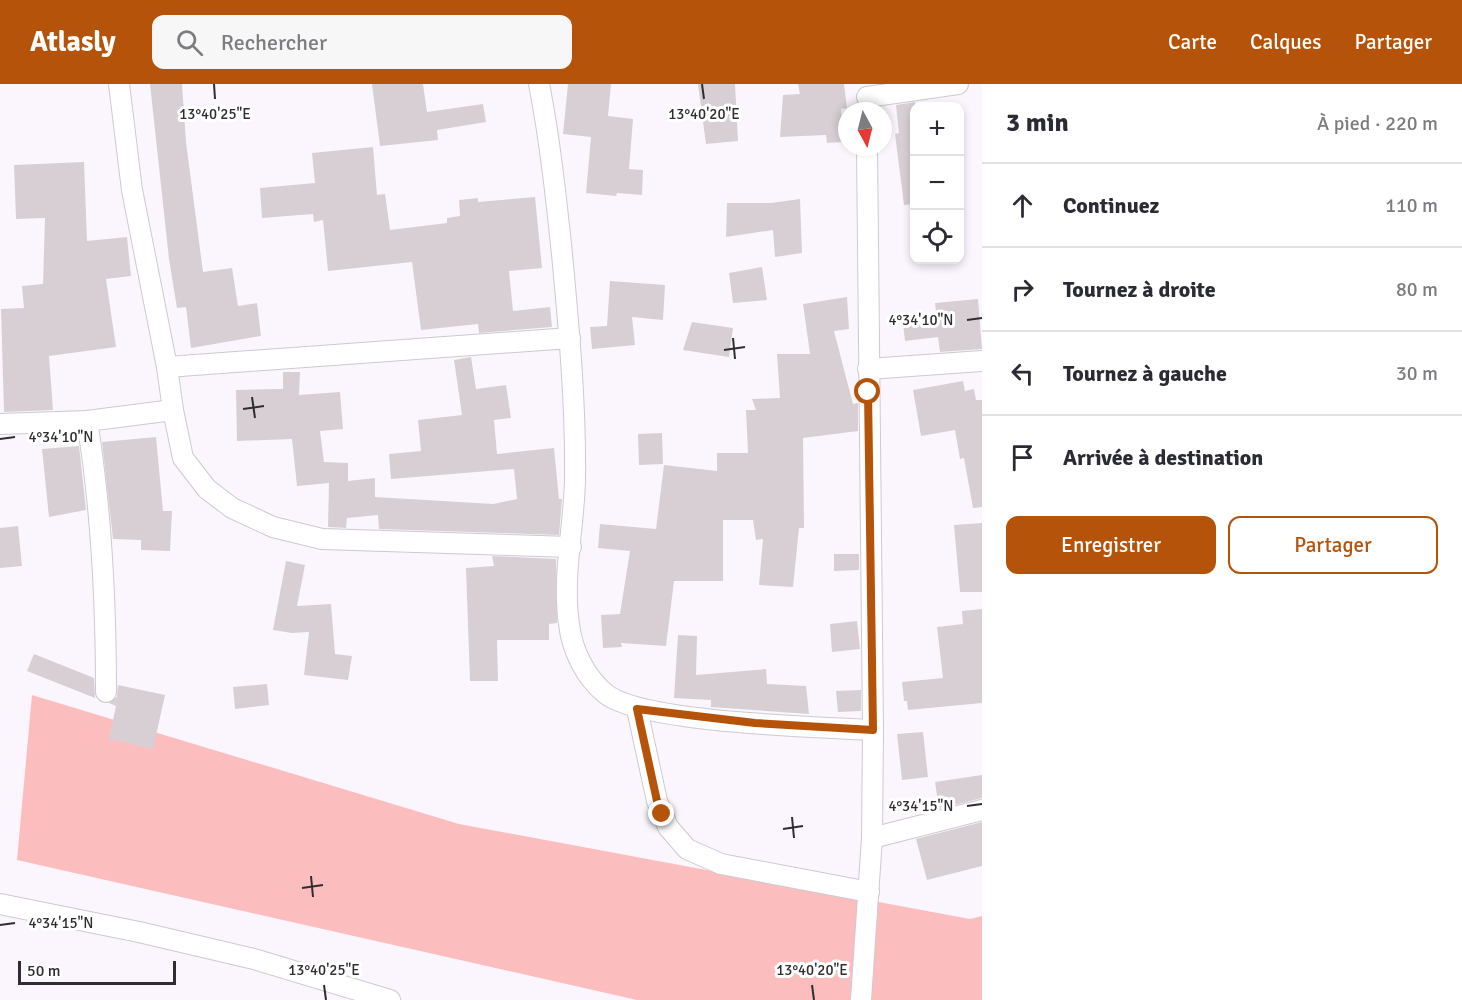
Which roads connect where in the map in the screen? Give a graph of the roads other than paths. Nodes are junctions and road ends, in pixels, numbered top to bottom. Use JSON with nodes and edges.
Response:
{"nodes":[{"id":1,"x":119,"y":84,"type":"edge"},
{"id":2,"x":539,"y":84,"type":"edge"},
{"id":3,"x":958,"y":84,"type":"edge"},
{"id":4,"x":867,"y":97,"type":"edge"},
{"id":5,"x":867,"y":156,"type":"edge"},
{"id":6,"x":570,"y":338,"type":"junction"},
{"id":7,"x":982,"y":361,"type":"edge"},
{"id":8,"x":167,"y":367,"type":"junction"},
{"id":9,"x":868,"y":369,"type":"junction"},
{"id":10,"x":172,"y":410,"type":"junction"},
{"id":11,"x":87,"y":421,"type":"junction"},
{"id":12,"x":0,"y":424,"type":"edge"},
{"id":13,"x":571,"y":546,"type":"junction"},
{"id":14,"x":106,"y":692,"type":"dead end"},
{"id":15,"x":637,"y":709,"type":"junction"},
{"id":16,"x":873,"y":730,"type":"junction"},
{"id":17,"x":982,"y":810,"type":"edge"},
{"id":18,"x":872,"y":838,"type":"junction"},
{"id":19,"x":869,"y":892,"type":"junction"},
{"id":20,"x":0,"y":904,"type":"edge"},
{"id":21,"x":390,"y":1000,"type":"edge"},
{"id":22,"x":861,"y":1000,"type":"edge"}],
"edges":[{"from":1,"to":8,"type":"street"},
{"from":2,"to":6,"type":"street"},
{"from":3,"to":4,"type":"street"},
{"from":5,"to":9,"type":"street"},
{"from":6,"to":8,"type":"street"},
{"from":6,"to":13,"type":"street"},
{"from":7,"to":9,"type":"street"},
{"from":8,"to":10,"type":"street"},
{"from":9,"to":16,"type":"street"},
{"from":10,"to":11,"type":"street"},
{"from":10,"to":13,"type":"street"},
{"from":11,"to":12,"type":"street"},
{"from":11,"to":14,"type":"street"},
{"from":13,"to":15,"type":"street"},
{"from":15,"to":16,"type":"street"},
{"from":15,"to":19,"type":"street"},
{"from":16,"to":18,"type":"street"},
{"from":17,"to":18,"type":"street"},
{"from":18,"to":19,"type":"street"},
{"from":19,"to":22,"type":"street"},
{"from":20,"to":21,"type":"street"}]}
